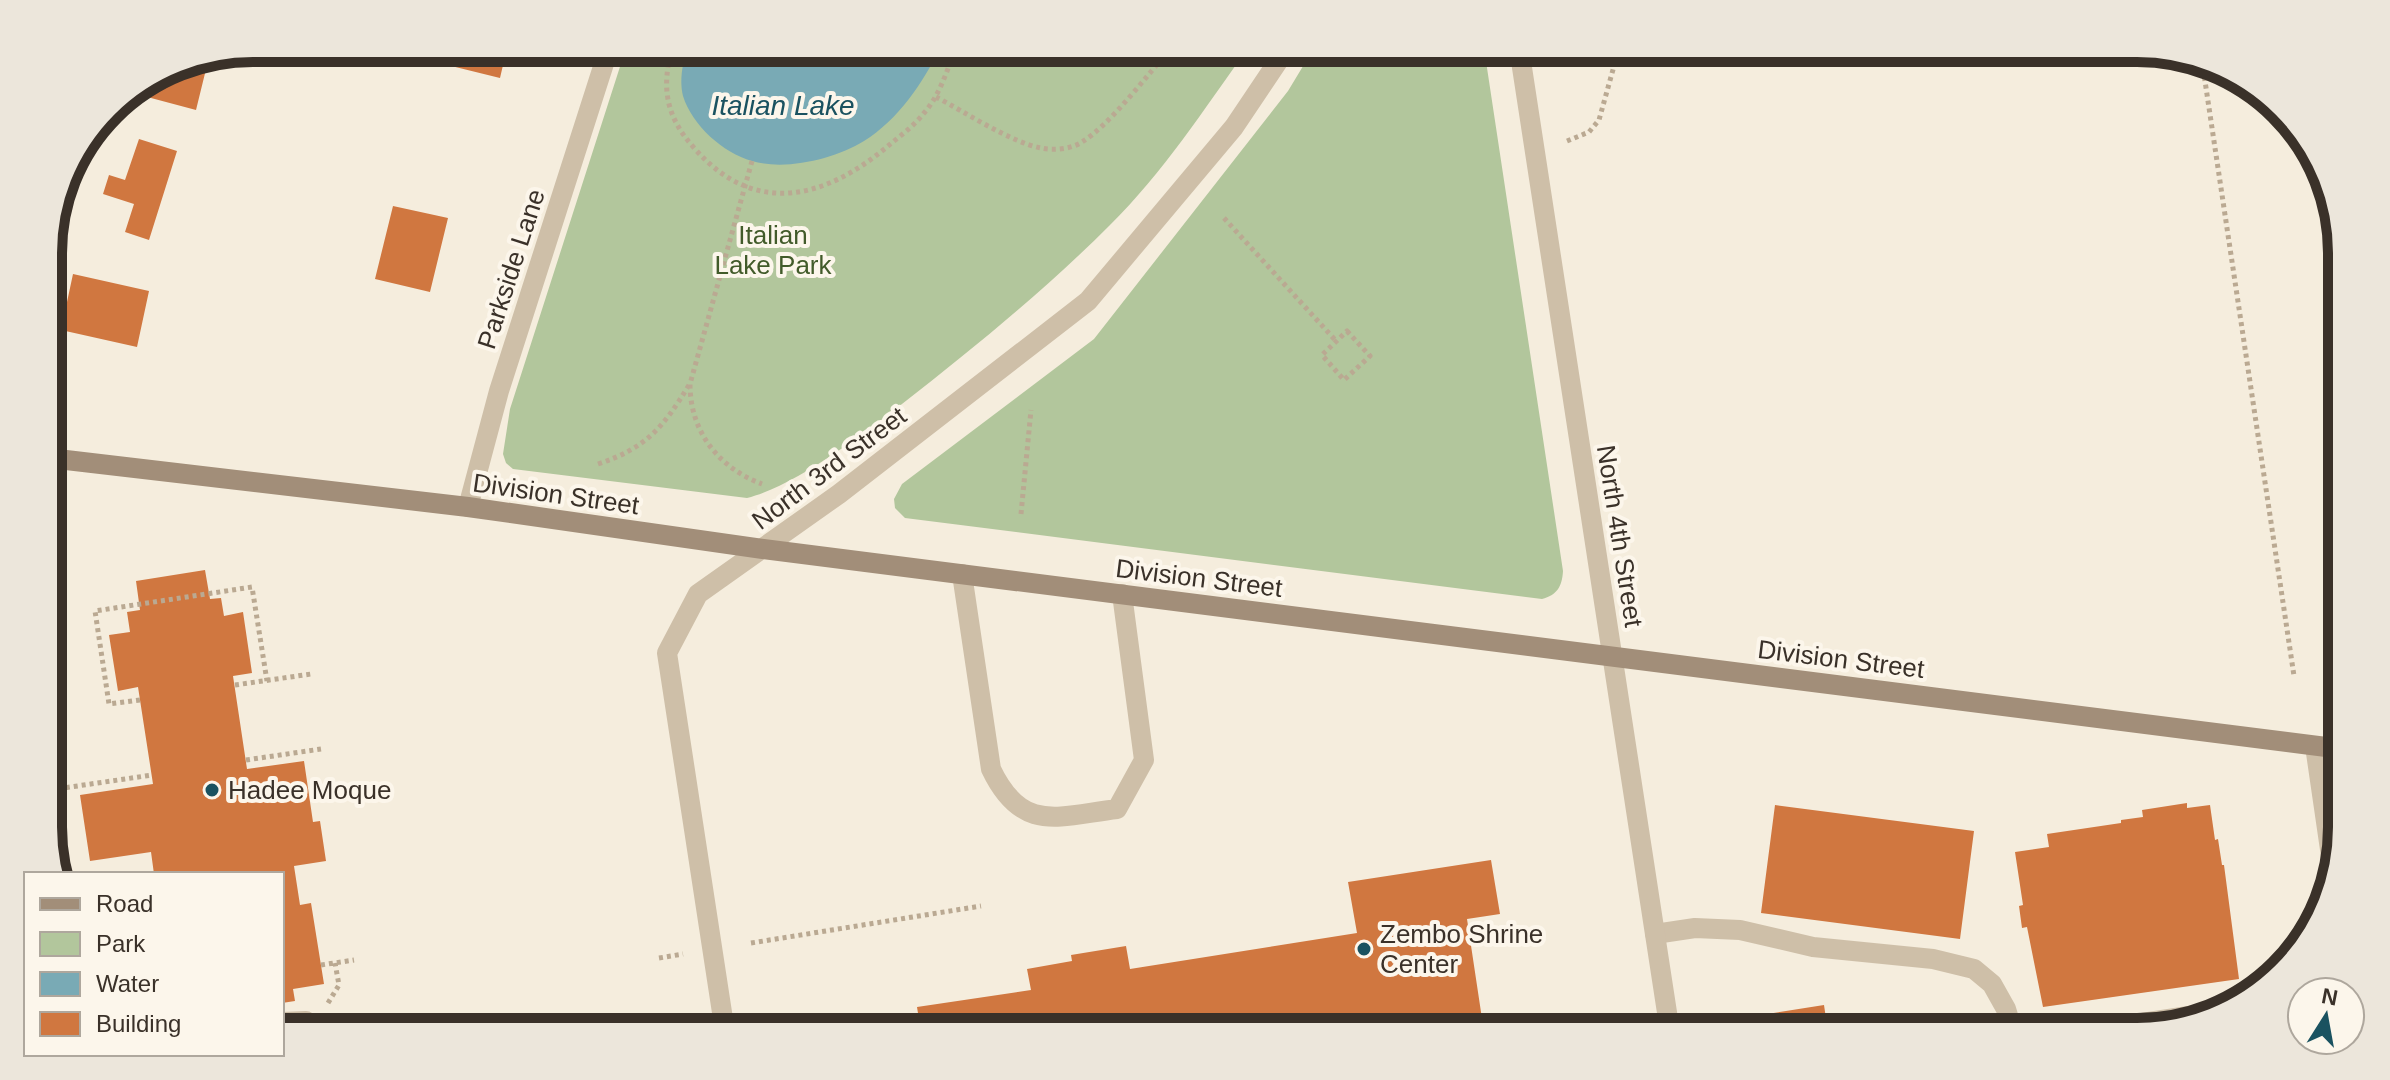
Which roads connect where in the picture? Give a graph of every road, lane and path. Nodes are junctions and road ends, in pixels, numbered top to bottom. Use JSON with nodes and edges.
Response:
{"nodes":[{"id":1,"x":605,"y":62,"type":"edge"},
{"id":2,"x":668,"y":62,"type":"edge"},
{"id":3,"x":950,"y":62,"type":"edge"},
{"id":4,"x":1158,"y":62,"type":"edge"},
{"id":5,"x":1278,"y":62,"type":"edge"},
{"id":6,"x":1521,"y":62,"type":"edge"},
{"id":7,"x":1615,"y":62,"type":"edge"},
{"id":8,"x":2204,"y":75,"type":"edge"},
{"id":9,"x":936,"y":97,"type":"junction"},
{"id":10,"x":1567,"y":141,"type":"dead end"},
{"id":11,"x":752,"y":161,"type":"dead end"},
{"id":12,"x":743,"y":187,"type":"junction"},
{"id":13,"x":1224,"y":218,"type":"dead end"},
{"id":14,"x":1337,"y":342,"type":"junction"},
{"id":15,"x":690,"y":384,"type":"junction"},
{"id":16,"x":1031,"y":410,"type":"dead end"},
{"id":17,"x":62,"y":460,"type":"edge"},
{"id":18,"x":598,"y":464,"type":"dead end"},
{"id":19,"x":762,"y":484,"type":"dead end"},
{"id":20,"x":468,"y":507,"type":"junction"},
{"id":21,"x":1021,"y":514,"type":"dead end"},
{"id":22,"x":763,"y":549,"type":"junction"},
{"id":23,"x":962,"y":574,"type":"junction"},
{"id":24,"x":1122,"y":594,"type":"junction"},
{"id":25,"x":1613,"y":657,"type":"junction"},
{"id":26,"x":311,"y":674,"type":"dead end"},
{"id":27,"x":2294,"y":676,"type":"dead end"},
{"id":28,"x":267,"y":681,"type":"junction"},
{"id":29,"x":235,"y":685,"type":"dead end"},
{"id":30,"x":140,"y":700,"type":"dead end"},
{"id":31,"x":2315,"y":746,"type":"junction"},
{"id":32,"x":2328,"y":747,"type":"edge"},
{"id":33,"x":321,"y":749,"type":"dead end"},
{"id":34,"x":246,"y":760,"type":"dead end"},
{"id":35,"x":152,"y":775,"type":"dead end"},
{"id":36,"x":62,"y":788,"type":"edge"},
{"id":37,"x":2328,"y":836,"type":"edge"},
{"id":38,"x":981,"y":906,"type":"dead end"},
{"id":39,"x":1655,"y":934,"type":"junction"},
{"id":40,"x":751,"y":943,"type":"dead end"},
{"id":41,"x":684,"y":954,"type":"dead end"},
{"id":42,"x":659,"y":958,"type":"dead end"},
{"id":43,"x":354,"y":960,"type":"dead end"},
{"id":44,"x":335,"y":963,"type":"junction"},
{"id":45,"x":321,"y":965,"type":"dead end"},
{"id":46,"x":326,"y":1006,"type":"dead end"},
{"id":47,"x":723,"y":1018,"type":"edge"},
{"id":48,"x":1668,"y":1018,"type":"edge"},
{"id":49,"x":2009,"y":1018,"type":"edge"}],
"edges":[{"from":1,"to":20,"type":"street","name":"Parkside Lane"},
{"from":2,"to":12,"type":"path"},
{"from":3,"to":9,"type":"path"},
{"from":4,"to":9,"type":"path"},
{"from":5,"to":22,"type":"street","name":"North 3rd Street"},
{"from":6,"to":25,"type":"street","name":"North 4th Street"},
{"from":7,"to":10,"type":"path"},
{"from":8,"to":27,"type":"path"},
{"from":9,"to":12,"type":"path"},
{"from":11,"to":12,"type":"path"},
{"from":12,"to":15,"type":"path"},
{"from":13,"to":14,"type":"path"},
{"from":14,"to":14,"type":"path"},
{"from":15,"to":18,"type":"path"},
{"from":15,"to":19,"type":"path"},
{"from":16,"to":21,"type":"path"},
{"from":17,"to":20,"type":"main road","name":"Division Street"},
{"from":20,"to":22,"type":"main road","name":"Division Street"},
{"from":22,"to":23,"type":"main road","name":"Division Street"},
{"from":22,"to":47,"type":"street","name":"North 3rd Street"},
{"from":23,"to":24,"type":"main road","name":"Division Street"},
{"from":23,"to":24,"type":"street"},
{"from":24,"to":25,"type":"main road","name":"Division Street"},
{"from":25,"to":31,"type":"main road","name":"Division Street"},
{"from":25,"to":39,"type":"street","name":"North 4th Street"},
{"from":26,"to":28,"type":"path"},
{"from":28,"to":29,"type":"path"},
{"from":28,"to":30,"type":"path"},
{"from":31,"to":32,"type":"main road","name":"Division Street"},
{"from":31,"to":37,"type":"street"},
{"from":33,"to":34,"type":"path"},
{"from":35,"to":36,"type":"path"},
{"from":38,"to":40,"type":"path"},
{"from":39,"to":48,"type":"street","name":"North 4th Street"},
{"from":39,"to":49,"type":"street"},
{"from":41,"to":42,"type":"path"},
{"from":43,"to":44,"type":"path"},
{"from":44,"to":45,"type":"path"},
{"from":44,"to":46,"type":"path"}]}
